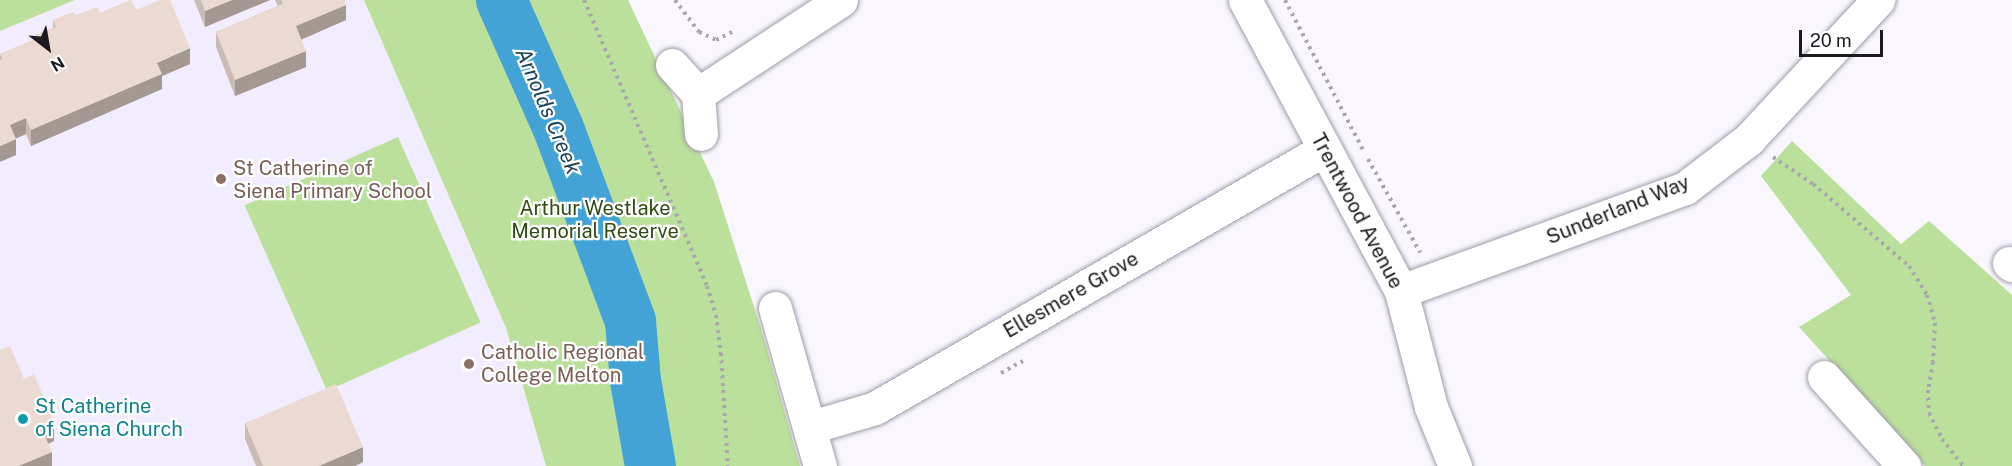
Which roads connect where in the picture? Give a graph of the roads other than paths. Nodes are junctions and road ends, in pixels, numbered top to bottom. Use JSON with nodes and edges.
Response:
{"nodes":[{"id":1,"x":841,"y":0,"type":"edge"},
{"id":2,"x":1245,"y":0,"type":"edge"},
{"id":3,"x":1878,"y":0,"type":"edge"},
{"id":4,"x":672,"y":65,"type":"dead end"},
{"id":5,"x":698,"y":94,"type":"junction"},
{"id":6,"x":701,"y":135,"type":"dead end"},
{"id":7,"x":1324,"y":149,"type":"junction"},
{"id":8,"x":1401,"y":291,"type":"junction"},
{"id":9,"x":775,"y":309,"type":"dead end"},
{"id":10,"x":1824,"y":376,"type":"dead end"},
{"id":11,"x":811,"y":428,"type":"junction"},
{"id":12,"x":820,"y":466,"type":"edge"},
{"id":13,"x":1455,"y":466,"type":"edge"},
{"id":14,"x":1904,"y":466,"type":"edge"}],
"edges":[{"from":1,"to":5,"type":"street"},
{"from":2,"to":7,"type":"street","name":"Trentwood Avenue"},
{"from":3,"to":8,"type":"street","name":"Sunderland Way"},
{"from":4,"to":5,"type":"street"},
{"from":5,"to":6,"type":"street"},
{"from":7,"to":8,"type":"street","name":"Trentwood Avenue"},
{"from":7,"to":11,"type":"street","name":"Ellesmere Grove"},
{"from":8,"to":13,"type":"street","name":"Trentwood Avenue"},
{"from":9,"to":11,"type":"street"},
{"from":10,"to":14,"type":"street"},
{"from":11,"to":12,"type":"street"}]}
